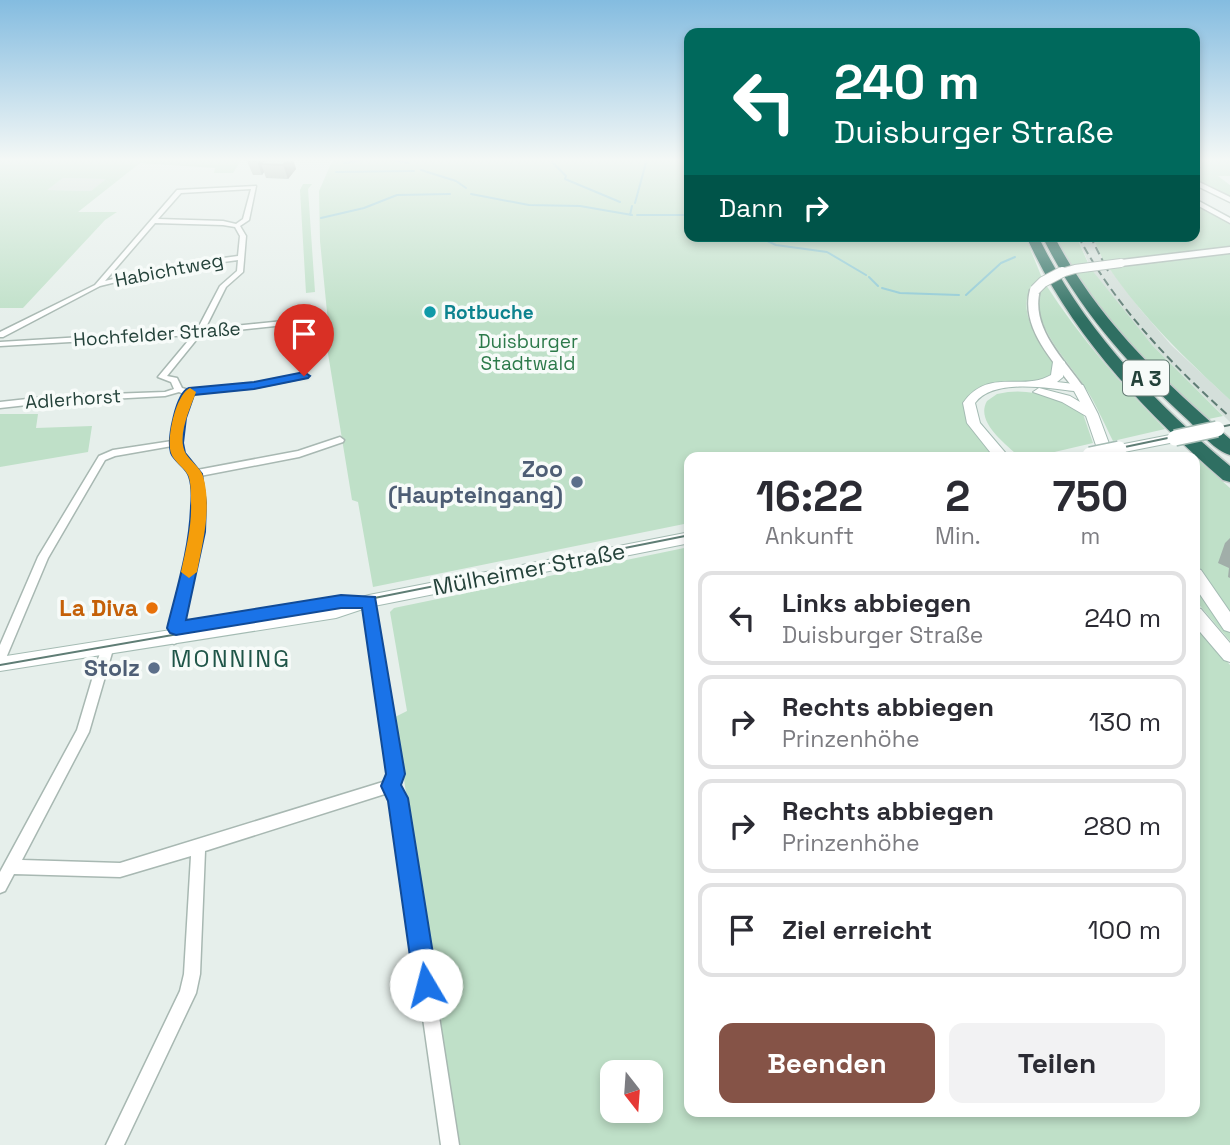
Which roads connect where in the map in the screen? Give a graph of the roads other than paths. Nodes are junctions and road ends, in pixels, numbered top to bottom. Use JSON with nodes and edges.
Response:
{"nodes":[{"id":1,"x":159,"y":212,"type":"edge"},
{"id":2,"x":248,"y":212,"type":"edge"},
{"id":3,"x":152,"y":221,"type":"junction"},
{"id":4,"x":237,"y":226,"type":"junction"},
{"id":5,"x":1034,"y":242,"type":"edge"},
{"id":6,"x":1051,"y":242,"type":"edge"},
{"id":7,"x":1230,"y":250,"type":"edge"},
{"id":8,"x":242,"y":257,"type":"junction"},
{"id":9,"x":97,"y":286,"type":"junction"},
{"id":10,"x":1064,"y":299,"type":"junction"},
{"id":11,"x":313,"y":320,"type":"dead end"},
{"id":12,"x":198,"y":332,"type":"junction"},
{"id":13,"x":0,"y":335,"type":"edge"},
{"id":14,"x":0,"y":344,"type":"edge"},
{"id":15,"x":1059,"y":362,"type":"junction"},
{"id":16,"x":304,"y":376,"type":"dead end"},
{"id":17,"x":162,"y":377,"type":"junction"},
{"id":18,"x":1043,"y":385,"type":"junction"},
{"id":19,"x":1027,"y":389,"type":"junction"},
{"id":20,"x":1080,"y":390,"type":"junction"},
{"id":21,"x":184,"y":391,"type":"junction"},
{"id":22,"x":147,"y":395,"type":"junction"},
{"id":23,"x":0,"y":405,"type":"edge"},
{"id":24,"x":1092,"y":414,"type":"junction"},
{"id":25,"x":1224,"y":427,"type":"edge"},
{"id":26,"x":340,"y":440,"type":"dead end"},
{"id":27,"x":176,"y":443,"type":"junction"},
{"id":28,"x":1230,"y":449,"type":"edge"},
{"id":29,"x":998,"y":452,"type":"edge"},
{"id":30,"x":1010,"y":452,"type":"edge"},
{"id":31,"x":1121,"y":452,"type":"edge"},
{"id":32,"x":1126,"y":452,"type":"edge"},
{"id":33,"x":1230,"y":457,"type":"edge"},
{"id":34,"x":195,"y":474,"type":"junction"},
{"id":35,"x":1230,"y":476,"type":"edge"},
{"id":36,"x":684,"y":538,"type":"edge"},
{"id":37,"x":1200,"y":581,"type":"edge"},
{"id":38,"x":369,"y":601,"type":"junction"},
{"id":39,"x":1200,"y":620,"type":"edge"},
{"id":40,"x":1230,"y":625,"type":"edge"},
{"id":41,"x":175,"y":634,"type":"junction"},
{"id":42,"x":1200,"y":634,"type":"edge"},
{"id":43,"x":108,"y":646,"type":"junction"},
{"id":44,"x":1230,"y":655,"type":"edge"},
{"id":45,"x":0,"y":658,"type":"edge"},
{"id":46,"x":0,"y":664,"type":"edge"},
{"id":47,"x":1230,"y":667,"type":"edge"},
{"id":48,"x":391,"y":786,"type":"junction"},
{"id":49,"x":198,"y":847,"type":"junction"},
{"id":50,"x":11,"y":867,"type":"junction"},
{"id":51,"x":0,"y":886,"type":"edge"},
{"id":52,"x":115,"y":1145,"type":"edge"},
{"id":53,"x":450,"y":1145,"type":"edge"}],
"edges":[{"from":1,"to":3,"type":"street"},
{"from":2,"to":4,"type":"street"},
{"from":3,"to":4,"type":"street"},
{"from":3,"to":9,"type":"street"},
{"from":4,"to":8,"type":"street"},
{"from":5,"to":10,"type":"highway","number":"A 3"},
{"from":6,"to":28,"type":"highway","number":"A 3"},
{"from":7,"to":15,"type":"street","bridge":true},
{"from":8,"to":9,"type":"street","name":"Habichtweg"},
{"from":8,"to":12,"type":"street"},
{"from":9,"to":13,"type":"street"},
{"from":10,"to":33,"type":"highway","number":"A 3"},
{"from":10,"to":35,"type":"highway"},
{"from":11,"to":12,"type":"street","name":"Hochfelder Straße"},
{"from":12,"to":14,"type":"street","name":"Hochfelder Straße"},
{"from":12,"to":17,"type":"street"},
{"from":15,"to":18,"type":"main road"},
{"from":15,"to":20,"type":"street"},
{"from":16,"to":21,"type":"street","name":"Adlerhorst"},
{"from":17,"to":21,"type":"street"},
{"from":17,"to":22,"type":"street"},
{"from":18,"to":20,"type":"main road"},
{"from":18,"to":29,"type":"main road"},
{"from":19,"to":20,"type":"main road"},
{"from":19,"to":24,"type":"main road"},
{"from":19,"to":30,"type":"main road"},
{"from":20,"to":24,"type":"main road"},
{"from":21,"to":22,"type":"street","name":"Adlerhorst"},
{"from":21,"to":27,"type":"street"},
{"from":22,"to":23,"type":"street","name":"Adlerhorst"},
{"from":24,"to":31,"type":"main road"},
{"from":25,"to":32,"type":"main road","bridge":true},
{"from":26,"to":34,"type":"street"},
{"from":27,"to":34,"type":"street"},
{"from":27,"to":45,"type":"street"},
{"from":34,"to":41,"type":"street"},
{"from":36,"to":38,"type":"main road","name":"Mülheimer Straße"},
{"from":37,"to":40,"type":"main road"},
{"from":38,"to":41,"type":"main road","name":"Mülheimer Straße"},
{"from":38,"to":48,"type":"street"},
{"from":39,"to":44,"type":"main road"},
{"from":41,"to":43,"type":"main road","name":"Mülheimer Straße"},
{"from":42,"to":47,"type":"main road"},
{"from":43,"to":46,"type":"main road","name":"Mülheimer Straße"},
{"from":43,"to":50,"type":"street"},
{"from":48,"to":49,"type":"street"},
{"from":48,"to":53,"type":"street"},
{"from":49,"to":50,"type":"street"},
{"from":49,"to":52,"type":"street"},
{"from":50,"to":51,"type":"street"}]}
